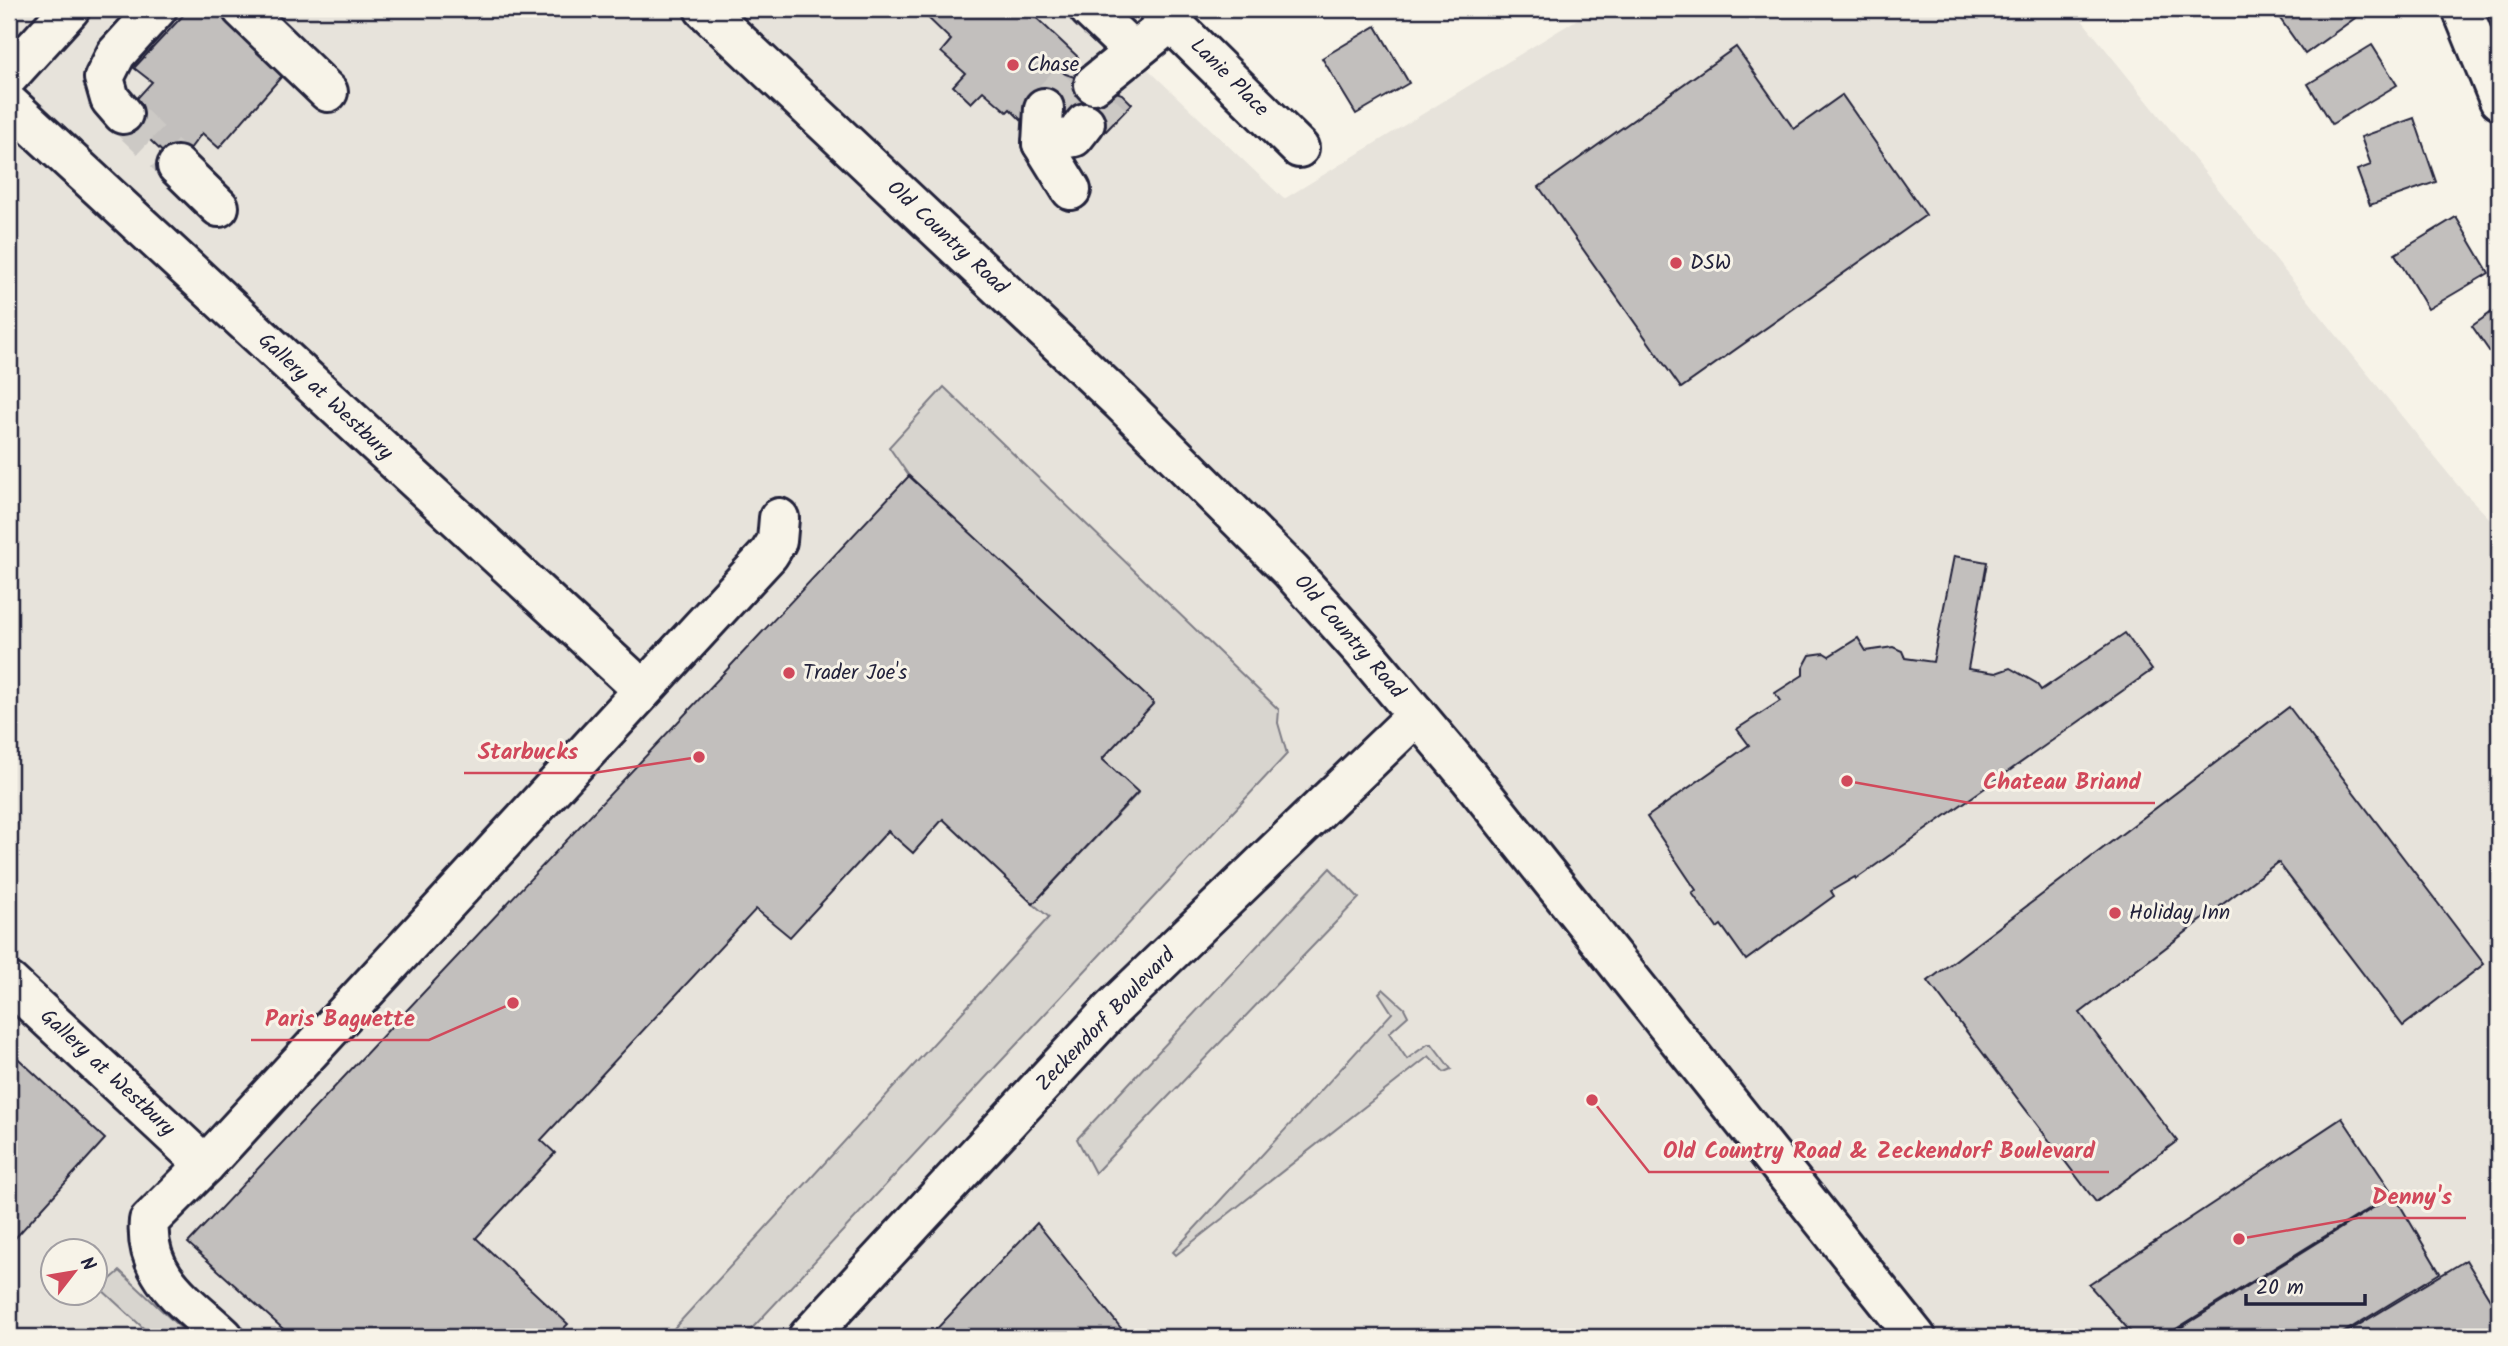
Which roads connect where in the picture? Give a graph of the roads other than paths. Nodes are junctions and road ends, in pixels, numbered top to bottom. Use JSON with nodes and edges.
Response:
{"nodes":[{"id":1,"x":70,"y":9,"type":"edge"},
{"id":2,"x":158,"y":9,"type":"edge"},
{"id":3,"x":242,"y":9,"type":"edge"},
{"id":4,"x":704,"y":9,"type":"edge"},
{"id":5,"x":1089,"y":9,"type":"edge"},
{"id":6,"x":2462,"y":9,"type":"edge"},
{"id":7,"x":1165,"y":15,"type":"edge"},
{"id":8,"x":1134,"y":52,"type":"junction"},
{"id":9,"x":9,"y":76,"type":"edge"},
{"id":10,"x":1094,"y":84,"type":"tunnel mouth"},
{"id":11,"x":328,"y":93,"type":"dead end"},
{"id":12,"x":2499,"y":100,"type":"edge"},
{"id":13,"x":9,"y":104,"type":"edge"},
{"id":14,"x":123,"y":114,"type":"tunnel mouth"},
{"id":15,"x":1059,"y":122,"type":"dead end"},
{"id":16,"x":1300,"y":148,"type":"dead end"},
{"id":17,"x":177,"y":166,"type":"tunnel mouth"},
{"id":18,"x":1071,"y":190,"type":"dead end"},
{"id":19,"x":219,"y":207,"type":"dead end"},
{"id":20,"x":779,"y":518,"type":"dead end"},
{"id":21,"x":642,"y":689,"type":"junction"},
{"id":22,"x":1417,"y":715,"type":"junction"},
{"id":23,"x":9,"y":982,"type":"edge"},
{"id":24,"x":205,"y":1165,"type":"junction"},
{"id":25,"x":224,"y":1337,"type":"edge"},
{"id":26,"x":808,"y":1337,"type":"edge"},
{"id":27,"x":1916,"y":1337,"type":"edge"}],
"edges":[{"from":1,"to":9,"type":"main road"},
{"from":2,"to":14,"type":"main road"},
{"from":3,"to":11,"type":"main road"},
{"from":4,"to":22,"type":"main road","name":"Old Country Road"},
{"from":5,"to":8,"type":"main road"},
{"from":6,"to":12,"type":"main road"},
{"from":7,"to":8,"type":"main road"},
{"from":7,"to":16,"type":"main road","name":"Lanie Place"},
{"from":8,"to":10,"type":"main road"},
{"from":13,"to":21,"type":"main road","name":"Gallery at Westbury"},
{"from":15,"to":18,"type":"main road"},
{"from":17,"to":19,"type":"main road"},
{"from":20,"to":21,"type":"main road"},
{"from":21,"to":24,"type":"main road"},
{"from":22,"to":26,"type":"main road","name":"Zeckendorf Boulevard"},
{"from":22,"to":27,"type":"main road","name":"Old Country Road"},
{"from":23,"to":24,"type":"main road","name":"Gallery at Westbury"},
{"from":24,"to":25,"type":"main road"}]}
